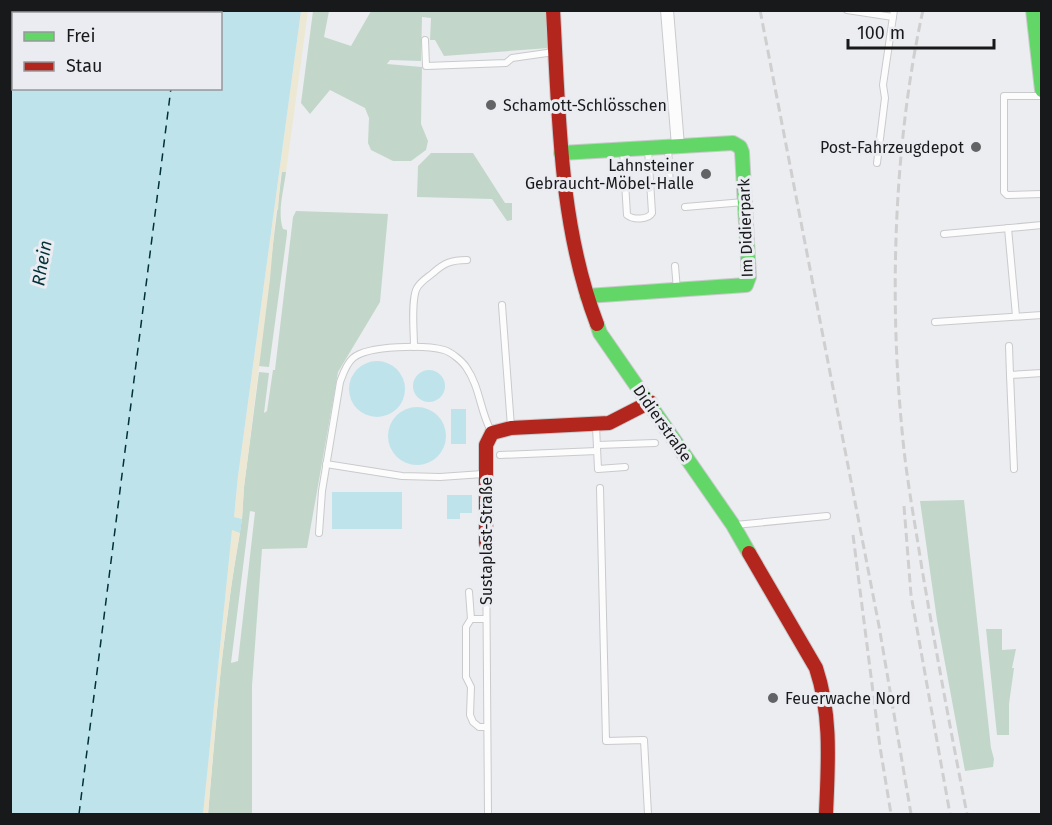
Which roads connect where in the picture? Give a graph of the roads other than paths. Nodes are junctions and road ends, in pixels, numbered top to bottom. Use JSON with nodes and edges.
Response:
{"nodes":[{"id":1,"x":553,"y":10,"type":"edge"},
{"id":2,"x":667,"y":10,"type":"edge"},
{"id":3,"x":847,"y":10,"type":"edge"},
{"id":4,"x":1033,"y":10,"type":"edge"},
{"id":5,"x":894,"y":14,"type":"edge"},
{"id":6,"x":1038,"y":27,"type":"edge"},
{"id":7,"x":425,"y":40,"type":"dead end"},
{"id":8,"x":555,"y":52,"type":"junction"},
{"id":9,"x":1041,"y":90,"type":"edge"},
{"id":10,"x":1041,"y":96,"type":"edge"},
{"id":11,"x":673,"y":147,"type":"junction"},
{"id":12,"x":648,"y":148,"type":"junction"},
{"id":13,"x":623,"y":149,"type":"junction"},
{"id":14,"x":561,"y":153,"type":"junction"},
{"id":15,"x":878,"y":163,"type":"dead end"},
{"id":16,"x":670,"y":187,"type":"dead end"},
{"id":17,"x":1041,"y":194,"type":"edge"},
{"id":18,"x":745,"y":202,"type":"junction"},
{"id":19,"x":685,"y":207,"type":"dead end"},
{"id":20,"x":1041,"y":225,"type":"edge"},
{"id":21,"x":1008,"y":228,"type":"junction"},
{"id":22,"x":944,"y":234,"type":"dead end"},
{"id":23,"x":467,"y":260,"type":"dead end"},
{"id":24,"x":675,"y":267,"type":"dead end"},
{"id":25,"x":677,"y":290,"type":"junction"},
{"id":26,"x":587,"y":296,"type":"junction"},
{"id":27,"x":502,"y":305,"type":"dead end"},
{"id":28,"x":1041,"y":315,"type":"edge"},
{"id":29,"x":1016,"y":316,"type":"junction"},
{"id":30,"x":935,"y":322,"type":"dead end"},
{"id":31,"x":1009,"y":346,"type":"dead end"},
{"id":32,"x":414,"y":347,"type":"junction"},
{"id":33,"x":1041,"y":373,"type":"edge"},
{"id":34,"x":1010,"y":375,"type":"junction"},
{"id":35,"x":650,"y":402,"type":"junction"},
{"id":36,"x":596,"y":424,"type":"junction"},
{"id":37,"x":511,"y":428,"type":"junction"},
{"id":38,"x":492,"y":433,"type":"junction"},
{"id":39,"x":655,"y":443,"type":"dead end"},
{"id":40,"x":597,"y":448,"type":"junction"},
{"id":41,"x":500,"y":455,"type":"dead end"},
{"id":42,"x":326,"y":464,"type":"junction"},
{"id":43,"x":626,"y":467,"type":"dead end"},
{"id":44,"x":1014,"y":469,"type":"dead end"},
{"id":45,"x":485,"y":474,"type":"junction"},
{"id":46,"x":600,"y":488,"type":"dead end"},
{"id":47,"x":827,"y":516,"type":"dead end"},
{"id":48,"x":733,"y":525,"type":"junction"},
{"id":49,"x":318,"y":533,"type":"dead end"},
{"id":50,"x":486,"y":543,"type":"joint"},
{"id":51,"x":470,"y":592,"type":"dead end"},
{"id":52,"x":471,"y":619,"type":"junction"},
{"id":53,"x":486,"y":619,"type":"junction"},
{"id":54,"x":487,"y":728,"type":"junction"},
{"id":55,"x":488,"y":814,"type":"edge"},
{"id":56,"x":648,"y":814,"type":"edge"},
{"id":57,"x":826,"y":814,"type":"edge"}],
"edges":[{"from":1,"to":8,"type":"street","name":"Didierstraße"},
{"from":2,"to":11,"type":"street"},
{"from":3,"to":5,"type":"lane"},
{"from":4,"to":6,"type":"street"},
{"from":5,"to":15,"type":"lane"},
{"from":6,"to":9,"type":"street"},
{"from":7,"to":8,"type":"lane"},
{"from":8,"to":14,"type":"street","name":"Didierstraße"},
{"from":10,"to":17,"type":"lane"},
{"from":11,"to":12,"type":"street","name":"Im Didierpark"},
{"from":11,"to":16,"type":"lane"},
{"from":11,"to":18,"type":"street","name":"Im Didierpark"},
{"from":12,"to":13,"type":"street","name":"Im Didierpark"},
{"from":12,"to":13,"type":"lane"},
{"from":13,"to":14,"type":"street","name":"Im Didierpark"},
{"from":14,"to":26,"type":"street","name":"Didierstraße"},
{"from":18,"to":19,"type":"lane"},
{"from":18,"to":25,"type":"street","name":"Im Didierpark"},
{"from":20,"to":21,"type":"lane"},
{"from":21,"to":22,"type":"lane"},
{"from":21,"to":29,"type":"lane"},
{"from":23,"to":32,"type":"lane"},
{"from":24,"to":25,"type":"lane"},
{"from":25,"to":26,"type":"street","name":"Im Didierpark"},
{"from":26,"to":35,"type":"street","name":"Didierstraße"},
{"from":27,"to":37,"type":"lane"},
{"from":28,"to":29,"type":"lane"},
{"from":29,"to":30,"type":"lane"},
{"from":31,"to":34,"type":"lane"},
{"from":32,"to":38,"type":"lane"},
{"from":32,"to":42,"type":"lane"},
{"from":33,"to":34,"type":"lane"},
{"from":34,"to":44,"type":"lane"},
{"from":35,"to":36,"type":"street"},
{"from":35,"to":48,"type":"street","name":"Didierstraße"},
{"from":36,"to":37,"type":"street"},
{"from":36,"to":40,"type":"lane"},
{"from":37,"to":38,"type":"street"},
{"from":38,"to":45,"type":"street","name":"Sustaplast-Straße"},
{"from":39,"to":40,"type":"lane"},
{"from":40,"to":41,"type":"lane"},
{"from":40,"to":43,"type":"lane"},
{"from":42,"to":45,"type":"lane"},
{"from":42,"to":49,"type":"lane"},
{"from":45,"to":50,"type":"street","name":"Sustaplast-Straße"},
{"from":46,"to":56,"type":"lane"},
{"from":47,"to":48,"type":"lane"},
{"from":48,"to":57,"type":"street","name":"Didierstraße"},
{"from":50,"to":53,"type":"lane","name":"Sustaplast-Straße"},
{"from":51,"to":52,"type":"lane"},
{"from":52,"to":53,"type":"lane"},
{"from":52,"to":54,"type":"lane"},
{"from":53,"to":54,"type":"lane","name":"Sustaplast-Straße"},
{"from":54,"to":55,"type":"lane","name":"Sustaplast-Straße"}]}
